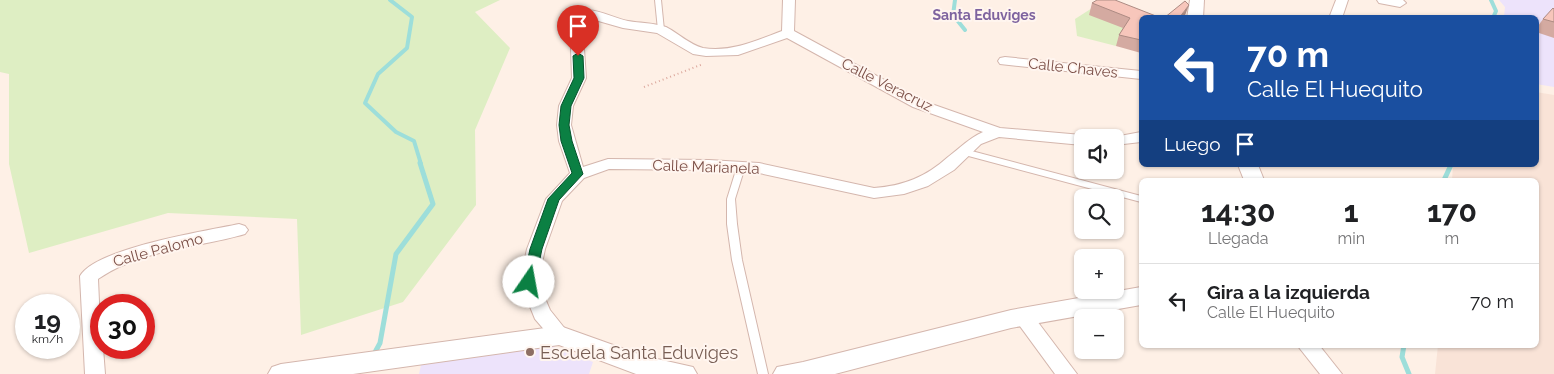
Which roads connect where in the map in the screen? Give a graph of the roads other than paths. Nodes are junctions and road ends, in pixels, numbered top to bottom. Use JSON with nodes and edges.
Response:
{"nodes":[{"id":1,"x":658,"y":0,"type":"edge"},
{"id":2,"x":789,"y":0,"type":"edge"},
{"id":3,"x":1197,"y":0,"type":"edge"},
{"id":4,"x":1342,"y":0,"type":"edge"},
{"id":5,"x":1383,"y":0,"type":"edge"},
{"id":6,"x":1400,"y":3,"type":"dead end"},
{"id":7,"x":1195,"y":15,"type":"edge"},
{"id":8,"x":1337,"y":15,"type":"edge"},
{"id":9,"x":661,"y":30,"type":"junction"},
{"id":10,"x":788,"y":33,"type":"junction"},
{"id":11,"x":1005,"y":61,"type":"dead end"},
{"id":12,"x":1139,"y":75,"type":"edge"},
{"id":13,"x":998,"y":132,"type":"junction"},
{"id":14,"x":1139,"y":137,"type":"edge"},
{"id":15,"x":1074,"y":139,"type":"edge"},
{"id":16,"x":1124,"y":139,"type":"edge"},
{"id":17,"x":964,"y":152,"type":"junction"},
{"id":18,"x":741,"y":167,"type":"junction"},
{"id":19,"x":578,"y":174,"type":"junction"},
{"id":20,"x":1139,"y":198,"type":"edge"},
{"id":21,"x":239,"y":230,"type":"dead end"},
{"id":22,"x":1139,"y":296,"type":"edge"},
{"id":23,"x":1024,"y":318,"type":"junction"},
{"id":24,"x":560,"y":335,"type":"junction"},
{"id":25,"x":1310,"y":348,"type":"edge"},
{"id":26,"x":308,"y":371,"type":"edge"},
{"id":27,"x":95,"y":374,"type":"edge"},
{"id":28,"x":281,"y":374,"type":"edge"},
{"id":29,"x":684,"y":374,"type":"edge"},
{"id":30,"x":763,"y":374,"type":"edge"},
{"id":31,"x":786,"y":374,"type":"edge"},
{"id":32,"x":1067,"y":374,"type":"edge"},
{"id":33,"x":1332,"y":374,"type":"edge"}],
"edges":[{"from":1,"to":9,"type":"lane"},
{"from":2,"to":10,"type":"street"},
{"from":3,"to":7,"type":"street"},
{"from":4,"to":8,"type":"street"},
{"from":5,"to":6,"type":"street"},
{"from":9,"to":10,"type":"street"},
{"from":9,"to":19,"type":"street"},
{"from":10,"to":13,"type":"street","name":"Calle Veracruz"},
{"from":11,"to":12,"type":"street","name":"Calle Chaves"},
{"from":13,"to":15,"type":"street","name":"Calle Veracruz"},
{"from":13,"to":17,"type":"street","name":"Calle Marianela"},
{"from":14,"to":16,"type":"street"},
{"from":17,"to":18,"type":"street","name":"Calle Marianela"},
{"from":17,"to":20,"type":"lane"},
{"from":18,"to":19,"type":"street","name":"Calle Marianela"},
{"from":18,"to":30,"type":"lane"},
{"from":19,"to":24,"type":"street","name":"Calle Marianela"},
{"from":21,"to":27,"type":"street","name":"Calle Palomo"},
{"from":22,"to":23,"type":"street"},
{"from":23,"to":31,"type":"street"},
{"from":23,"to":32,"type":"street"},
{"from":24,"to":26,"type":"street"},
{"from":24,"to":29,"type":"street"},
{"from":25,"to":33,"type":"street"},
{"from":26,"to":28,"type":"street"}]}
